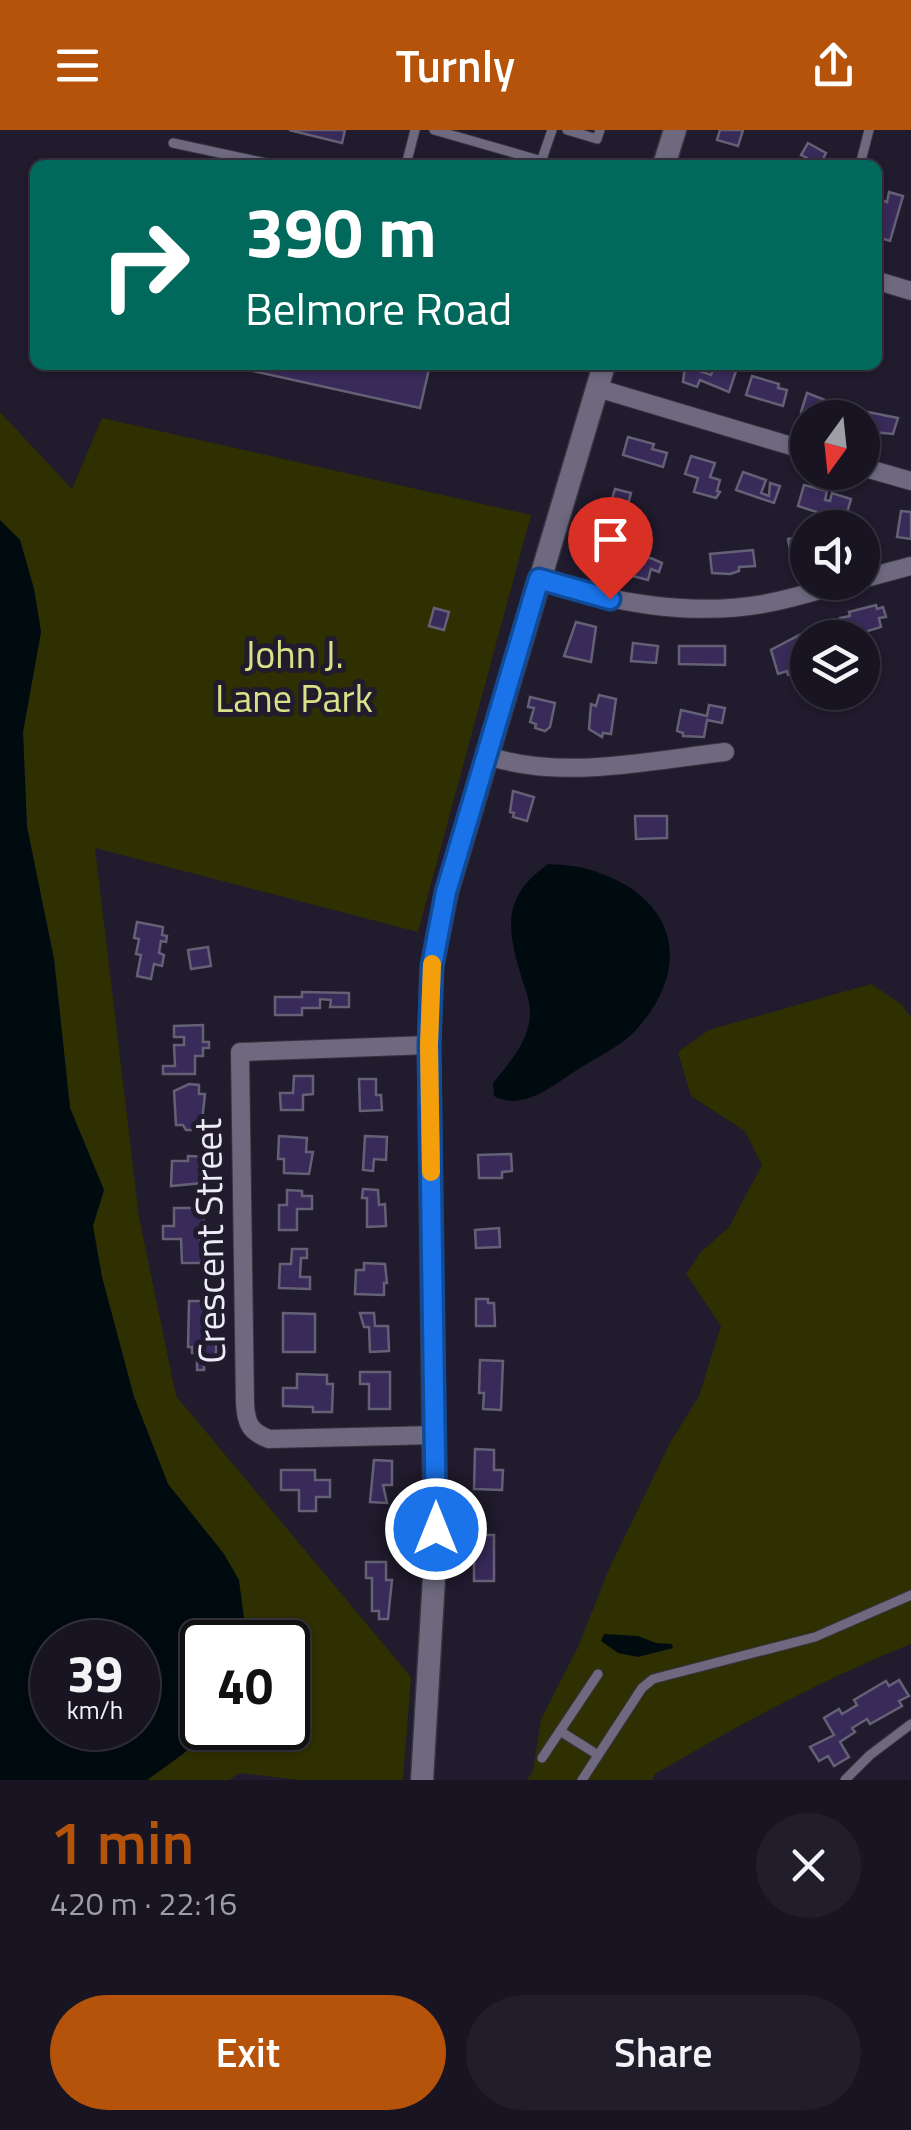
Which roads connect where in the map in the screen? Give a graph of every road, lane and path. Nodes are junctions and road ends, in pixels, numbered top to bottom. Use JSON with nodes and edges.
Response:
{"nodes":[{"id":1,"x":414,"y":130,"type":"edge"},
{"id":2,"x":434,"y":130,"type":"edge"},
{"id":3,"x":552,"y":130,"type":"edge"},
{"id":4,"x":568,"y":130,"type":"edge"},
{"id":5,"x":600,"y":130,"type":"edge"},
{"id":6,"x":675,"y":130,"type":"edge"},
{"id":7,"x":870,"y":130,"type":"edge"},
{"id":8,"x":173,"y":143,"type":"dead end"},
{"id":9,"x":252,"y":160,"type":"edge"},
{"id":10,"x":407,"y":160,"type":"edge"},
{"id":11,"x":531,"y":160,"type":"edge"},
{"id":12,"x":542,"y":160,"type":"edge"},
{"id":13,"x":666,"y":160,"type":"edge"},
{"id":14,"x":861,"y":160,"type":"edge"},
{"id":15,"x":882,"y":282,"type":"edge"},
{"id":16,"x":911,"y":290,"type":"edge"},
{"id":17,"x":600,"y":376,"type":"edge"},
{"id":18,"x":790,"y":444,"type":"edge"},
{"id":19,"x":880,"y":473,"type":"edge"},
{"id":20,"x":911,"y":482,"type":"edge"},
{"id":21,"x":911,"y":566,"type":"edge"},
{"id":22,"x":880,"y":574,"type":"edge"},
{"id":23,"x":539,"y":579,"type":"junction"},
{"id":24,"x":790,"y":597,"type":"edge"},
{"id":25,"x":726,"y":752,"type":"dead end"},
{"id":26,"x":485,"y":756,"type":"junction"},
{"id":27,"x":429,"y":1045,"type":"junction"},
{"id":28,"x":436,"y":1435,"type":"junction"},
{"id":29,"x":911,"y":1595,"type":"edge"},
{"id":30,"x":598,"y":1674,"type":"dead end"},
{"id":31,"x":911,"y":1724,"type":"edge"},
{"id":32,"x":560,"y":1731,"type":"junction"},
{"id":33,"x":598,"y":1755,"type":"junction"},
{"id":34,"x":542,"y":1758,"type":"dead end"},
{"id":35,"x":422,"y":1780,"type":"edge"},
{"id":36,"x":582,"y":1780,"type":"edge"},
{"id":37,"x":845,"y":1780,"type":"edge"}],
"edges":[{"from":1,"to":10,"type":"lane"},
{"from":2,"to":11,"type":"lane"},
{"from":3,"to":12,"type":"lane"},
{"from":4,"to":5,"type":"lane"},
{"from":6,"to":13,"type":"street"},
{"from":7,"to":14,"type":"lane"},
{"from":8,"to":9,"type":"lane"},
{"from":15,"to":16,"type":"street"},
{"from":17,"to":18,"type":"street"},
{"from":17,"to":23,"type":"street"},
{"from":19,"to":20,"type":"street"},
{"from":21,"to":22,"type":"street"},
{"from":23,"to":24,"type":"street"},
{"from":23,"to":26,"type":"street"},
{"from":25,"to":26,"type":"street"},
{"from":26,"to":27,"type":"street"},
{"from":27,"to":28,"type":"street"},
{"from":27,"to":28,"type":"street","name":"Crescent Street"},
{"from":28,"to":35,"type":"street"},
{"from":29,"to":33,"type":"lane"},
{"from":30,"to":32,"type":"lane"},
{"from":31,"to":37,"type":"lane"},
{"from":32,"to":33,"type":"lane"},
{"from":32,"to":34,"type":"lane"},
{"from":33,"to":36,"type":"lane"}]}
